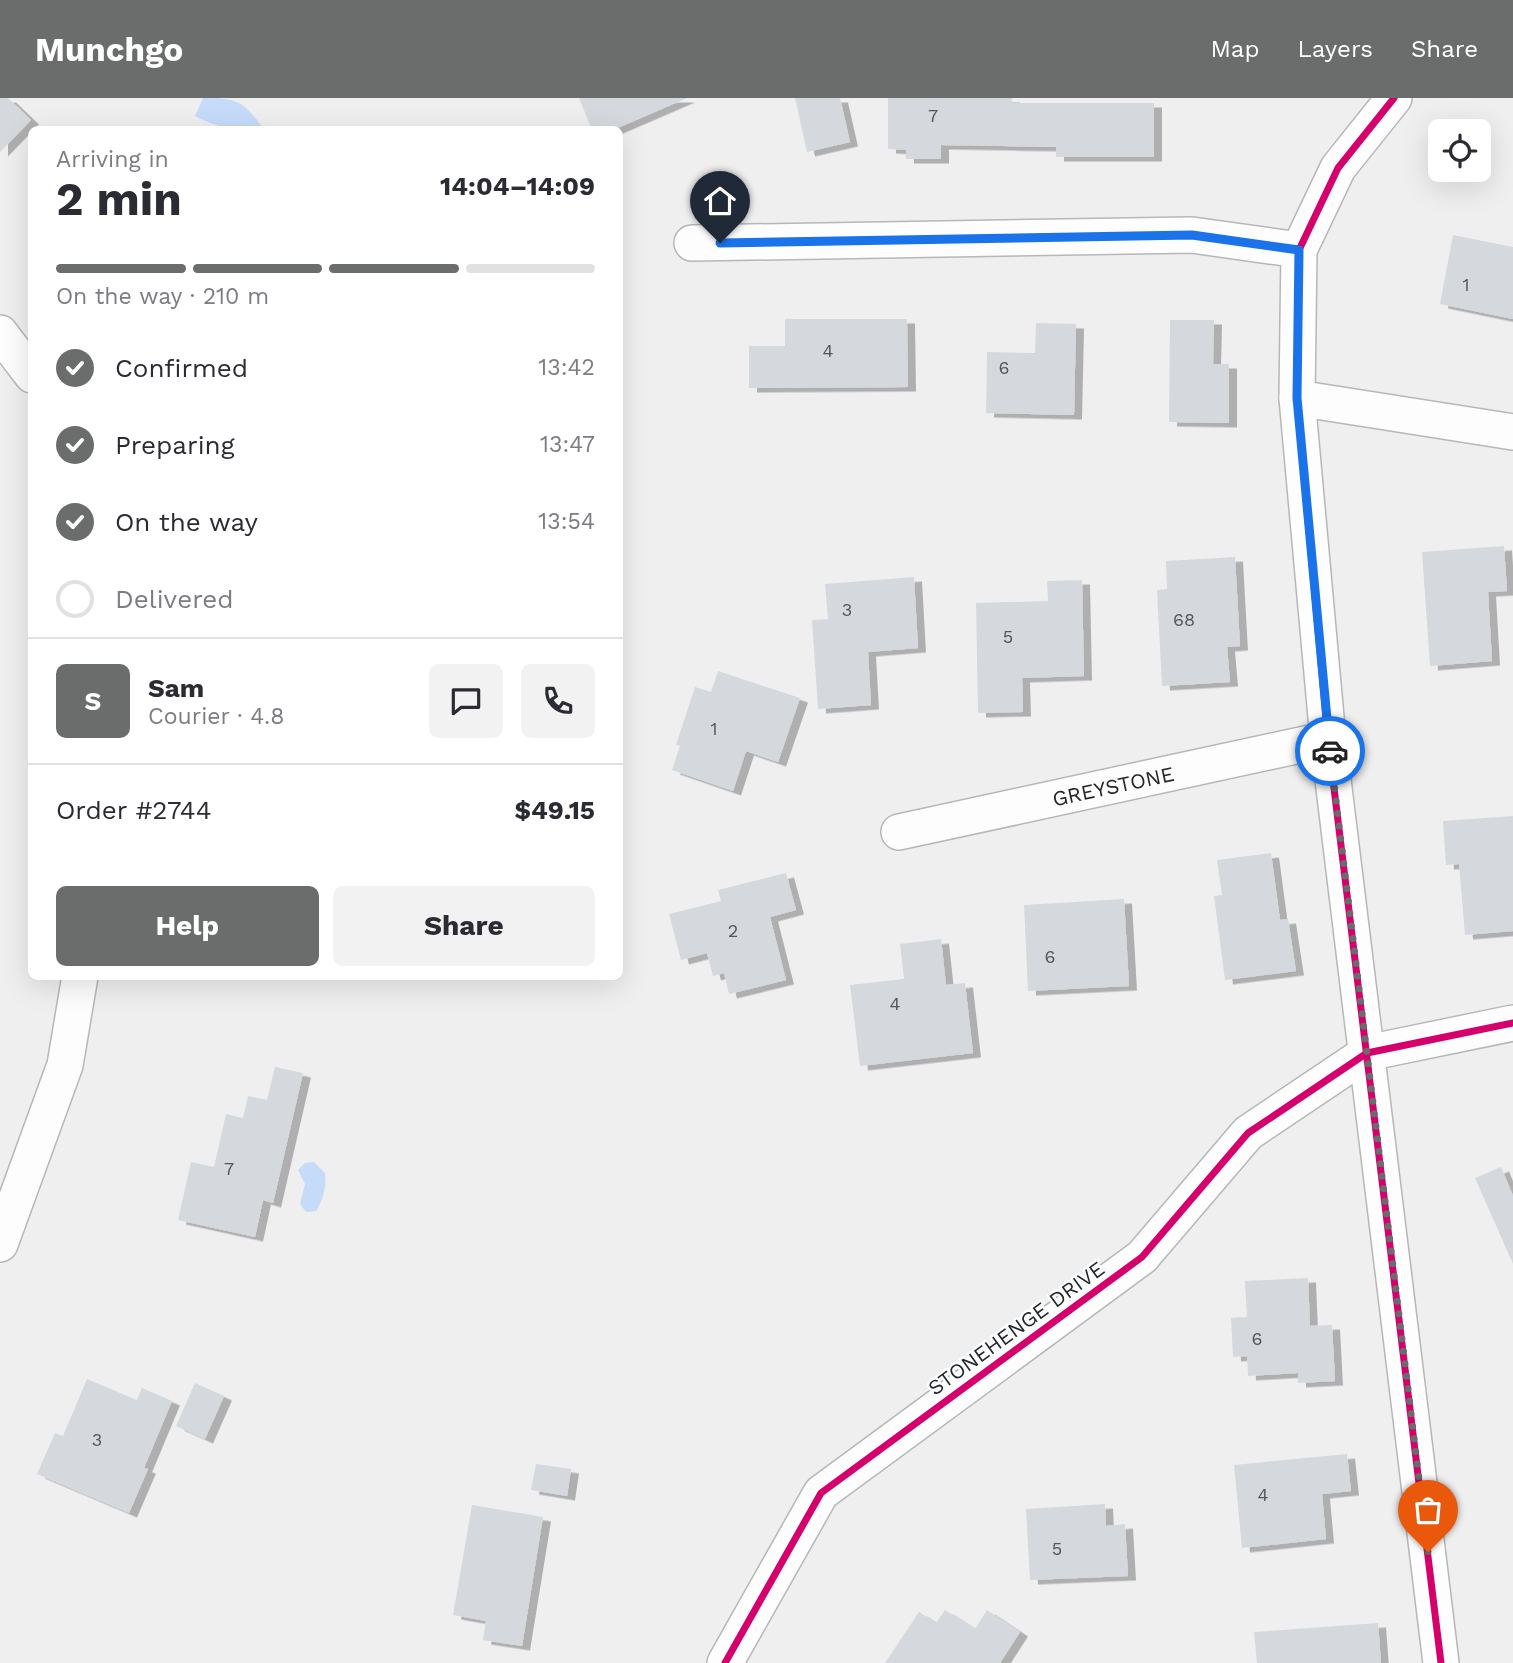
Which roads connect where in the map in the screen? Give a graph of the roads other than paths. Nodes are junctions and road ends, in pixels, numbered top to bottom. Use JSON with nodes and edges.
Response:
{"nodes":[{"id":1,"x":1394,"y":98,"type":"edge"},
{"id":2,"x":692,"y":243,"type":"dead end"},
{"id":3,"x":1299,"y":250,"type":"junction"},
{"id":4,"x":0,"y":333,"type":"edge"},
{"id":5,"x":28,"y":370,"type":"edge"},
{"id":6,"x":1297,"y":398,"type":"junction"},
{"id":7,"x":1513,"y":432,"type":"edge"},
{"id":8,"x":1328,"y":739,"type":"junction"},
{"id":9,"x":899,"y":832,"type":"dead end"},
{"id":10,"x":79,"y":980,"type":"edge"},
{"id":11,"x":1513,"y":1023,"type":"edge"},
{"id":12,"x":1367,"y":1054,"type":"junction"},
{"id":13,"x":0,"y":1244,"type":"edge"},
{"id":14,"x":725,"y":1663,"type":"edge"},
{"id":15,"x":1441,"y":1663,"type":"edge"}],
"edges":[{"from":1,"to":3,"type":"street"},
{"from":2,"to":3,"type":"street"},
{"from":3,"to":6,"type":"street"},
{"from":4,"to":5,"type":"street"},
{"from":6,"to":7,"type":"street"},
{"from":6,"to":8,"type":"street"},
{"from":8,"to":9,"type":"street","name":"GREYSTONE"},
{"from":8,"to":12,"type":"street"},
{"from":10,"to":13,"type":"street"},
{"from":11,"to":12,"type":"street","name":"STONEHENGE DRIVE"},
{"from":12,"to":14,"type":"street","name":"STONEHENGE DRIVE"},
{"from":12,"to":15,"type":"street"}]}
